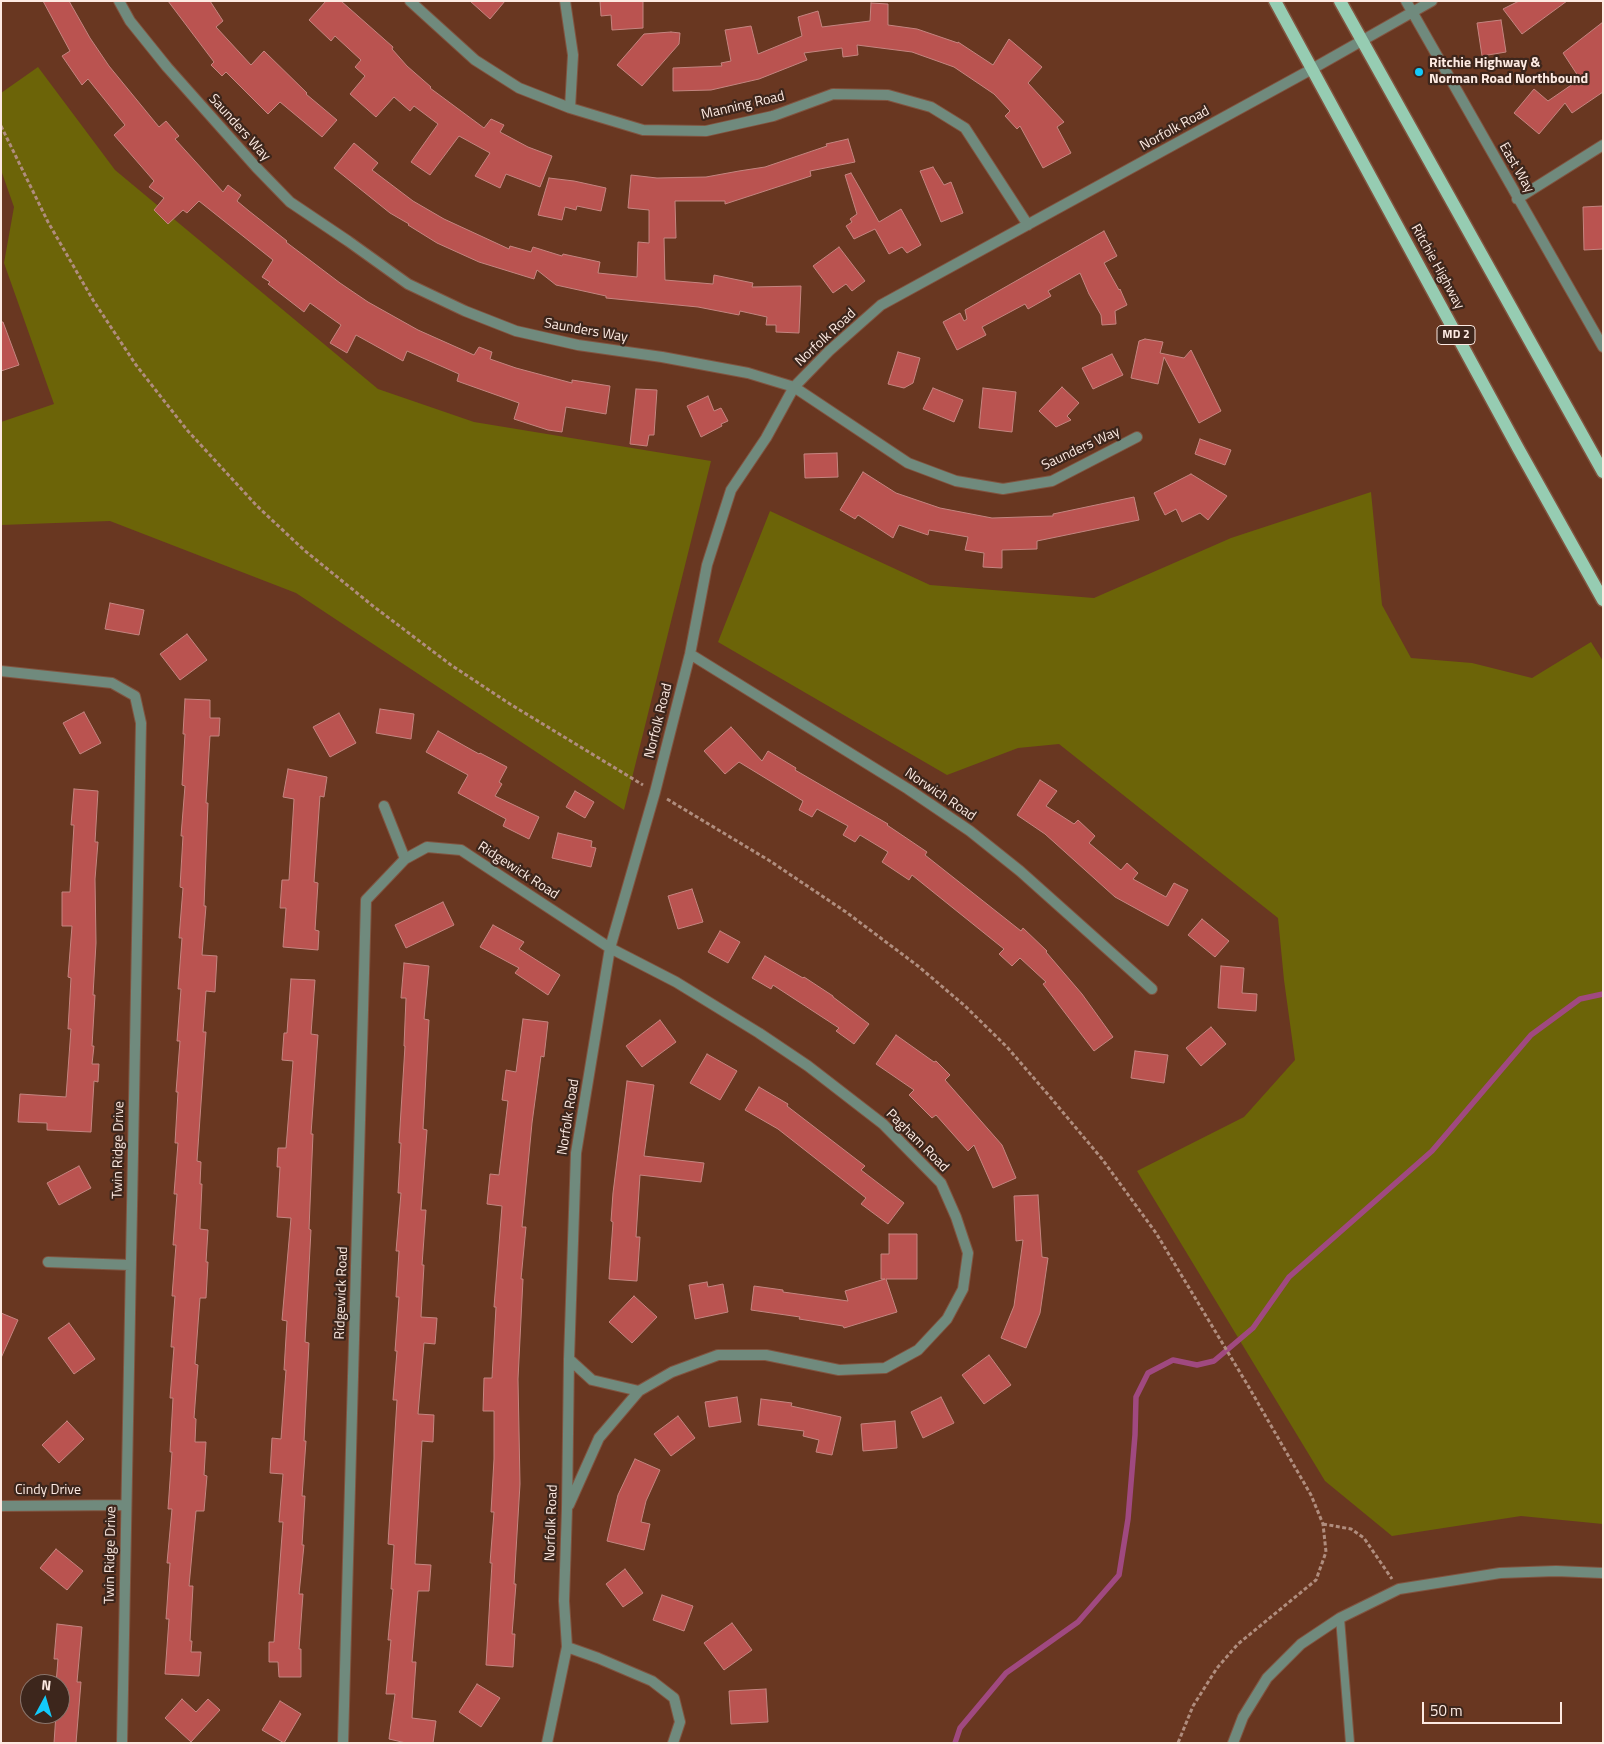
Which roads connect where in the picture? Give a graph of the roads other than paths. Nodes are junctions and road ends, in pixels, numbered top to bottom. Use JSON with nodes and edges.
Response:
{"nodes":[{"id":1,"x":118,"y":1,"type":"edge"},
{"id":2,"x":410,"y":1,"type":"edge"},
{"id":3,"x":565,"y":1,"type":"edge"},
{"id":4,"x":1275,"y":1,"type":"edge"},
{"id":5,"x":1340,"y":1,"type":"edge"},
{"id":6,"x":1406,"y":1,"type":"edge"},
{"id":7,"x":1432,"y":1,"type":"edge"},
{"id":8,"x":1412,"y":13,"type":"junction"},
{"id":9,"x":1362,"y":41,"type":"junction"},
{"id":10,"x":1312,"y":69,"type":"junction"},
{"id":11,"x":570,"y":108,"type":"junction"},
{"id":12,"x":1603,"y":145,"type":"edge"},
{"id":13,"x":1518,"y":199,"type":"junction"},
{"id":14,"x":1028,"y":225,"type":"junction"},
{"id":15,"x":1603,"y":347,"type":"edge"},
{"id":16,"x":794,"y":386,"type":"junction"},
{"id":17,"x":1137,"y":437,"type":"dead end"},
{"id":18,"x":1603,"y":472,"type":"edge"},
{"id":19,"x":1603,"y":600,"type":"edge"},
{"id":20,"x":690,"y":654,"type":"junction"},
{"id":21,"x":1,"y":671,"type":"edge"},
{"id":22,"x":384,"y":806,"type":"dead end"},
{"id":23,"x":404,"y":860,"type":"junction"},
{"id":24,"x":610,"y":948,"type":"junction"},
{"id":25,"x":676,"y":982,"type":"joint"},
{"id":26,"x":1152,"y":989,"type":"dead end"},
{"id":27,"x":48,"y":1262,"type":"dead end"},
{"id":28,"x":130,"y":1265,"type":"junction"},
{"id":29,"x":569,"y":1359,"type":"junction"},
{"id":30,"x":640,"y":1390,"type":"junction"},
{"id":31,"x":125,"y":1505,"type":"junction"},
{"id":32,"x":1,"y":1506,"type":"edge"},
{"id":33,"x":567,"y":1508,"type":"junction"},
{"id":34,"x":1603,"y":1573,"type":"edge"},
{"id":35,"x":1340,"y":1618,"type":"junction"},
{"id":36,"x":567,"y":1647,"type":"junction"},
{"id":37,"x":1235,"y":1742,"type":"edge"},
{"id":38,"x":122,"y":1743,"type":"edge"},
{"id":39,"x":344,"y":1743,"type":"edge"},
{"id":40,"x":547,"y":1743,"type":"edge"},
{"id":41,"x":673,"y":1743,"type":"edge"},
{"id":42,"x":1350,"y":1743,"type":"edge"}],
"edges":[{"from":1,"to":16,"type":"street","name":"Saunders Way"},
{"from":2,"to":11,"type":"street","name":"Manning Road"},
{"from":3,"to":11,"type":"street"},
{"from":4,"to":10,"type":"main road","name":"Ritchie Highway","number":"MD 2"},
{"from":5,"to":9,"type":"main road"},
{"from":6,"to":8,"type":"street","name":"East Way"},
{"from":7,"to":8,"type":"street","name":"Norfolk Road"},
{"from":8,"to":9,"type":"street","name":"Norfolk Road"},
{"from":8,"to":13,"type":"street","name":"East Way"},
{"from":9,"to":10,"type":"street","name":"Norfolk Road"},
{"from":9,"to":18,"type":"main road"},
{"from":10,"to":14,"type":"street","name":"Norfolk Road"},
{"from":10,"to":19,"type":"main road","name":"Ritchie Highway","number":"MD 2"},
{"from":11,"to":14,"type":"street","name":"Manning Road"},
{"from":12,"to":13,"type":"street"},
{"from":13,"to":15,"type":"street","name":"East Way"},
{"from":14,"to":16,"type":"street","name":"Norfolk Road"},
{"from":16,"to":17,"type":"street","name":"Saunders Way"},
{"from":16,"to":20,"type":"street","name":"Norfolk Road"},
{"from":20,"to":24,"type":"street","name":"Norfolk Road"},
{"from":20,"to":26,"type":"street","name":"Norwich Road"},
{"from":21,"to":28,"type":"street","name":"Twin Ridge Drive"},
{"from":22,"to":23,"type":"street"},
{"from":23,"to":24,"type":"street","name":"Ridgewick Road"},
{"from":23,"to":39,"type":"street","name":"Ridgewick Road"},
{"from":24,"to":25,"type":"street","name":"Ridgewick Road"},
{"from":24,"to":29,"type":"street","name":"Norfolk Road"},
{"from":25,"to":30,"type":"street","name":"Pagham Road"},
{"from":27,"to":28,"type":"street"},
{"from":28,"to":31,"type":"street","name":"Twin Ridge Drive"},
{"from":29,"to":30,"type":"street"},
{"from":29,"to":33,"type":"street","name":"Norfolk Road"},
{"from":30,"to":33,"type":"street","name":"Pagham Road"},
{"from":31,"to":32,"type":"street","name":"Cindy Drive"},
{"from":31,"to":38,"type":"street","name":"Twin Ridge Drive"},
{"from":33,"to":36,"type":"street","name":"Norfolk Road"},
{"from":34,"to":35,"type":"street"},
{"from":35,"to":37,"type":"street"},
{"from":35,"to":42,"type":"lane"},
{"from":36,"to":40,"type":"street","name":"Norfolk Road"},
{"from":36,"to":41,"type":"street"}]}
